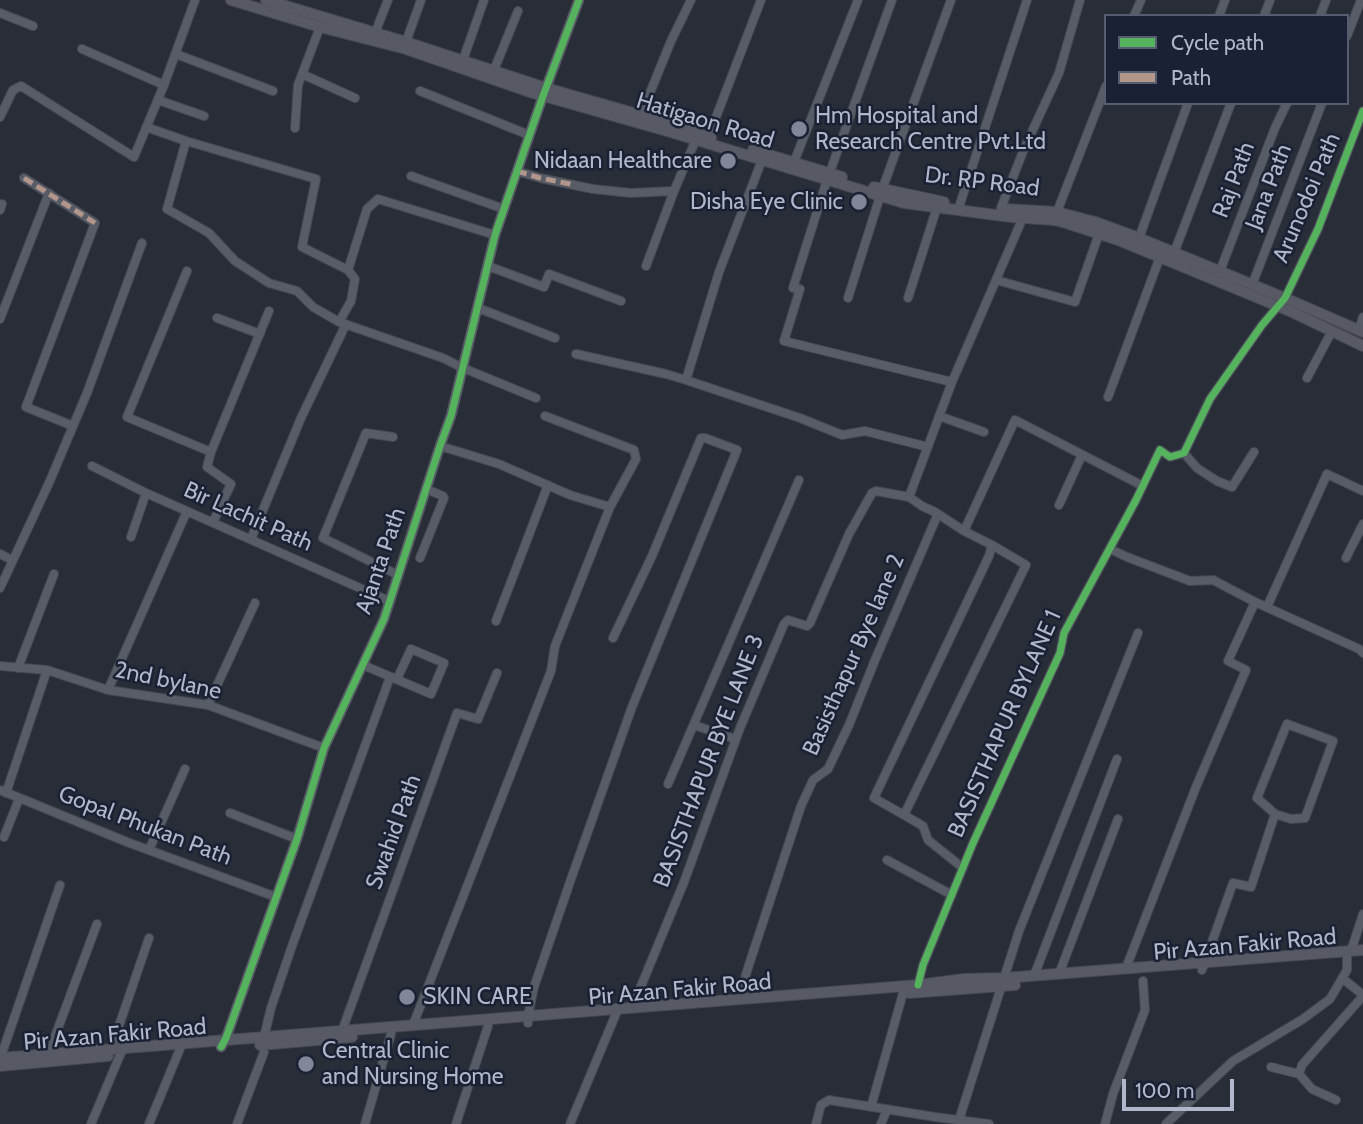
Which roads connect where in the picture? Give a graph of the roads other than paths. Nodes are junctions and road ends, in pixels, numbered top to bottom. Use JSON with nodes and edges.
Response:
{"nodes":[{"id":1,"x":195,"y":0,"type":"edge"},
{"id":2,"x":233,"y":0,"type":"edge"},
{"id":3,"x":266,"y":0,"type":"edge"},
{"id":4,"x":388,"y":0,"type":"edge"},
{"id":5,"x":421,"y":0,"type":"edge"},
{"id":6,"x":484,"y":0,"type":"edge"},
{"id":7,"x":579,"y":0,"type":"edge"},
{"id":8,"x":691,"y":0,"type":"edge"},
{"id":9,"x":761,"y":0,"type":"edge"},
{"id":10,"x":858,"y":0,"type":"edge"},
{"id":11,"x":892,"y":0,"type":"edge"},
{"id":12,"x":951,"y":0,"type":"edge"},
{"id":13,"x":1027,"y":0,"type":"edge"},
{"id":14,"x":1080,"y":0,"type":"edge"},
{"id":15,"x":1361,"y":0,"type":"edge"},
{"id":16,"x":294,"y":9,"type":"edge"},
{"id":17,"x":518,"y":11,"type":"dead end"},
{"id":18,"x":0,"y":13,"type":"edge"},
{"id":19,"x":33,"y":26,"type":"dead end"},
{"id":20,"x":320,"y":27,"type":"junction"},
{"id":21,"x":1349,"y":31,"type":"edge"},
{"id":22,"x":375,"y":33,"type":"junction"},
{"id":23,"x":406,"y":42,"type":"junction"},
{"id":24,"x":82,"y":49,"type":"dead end"},
{"id":25,"x":176,"y":54,"type":"junction"},
{"id":26,"x":463,"y":60,"type":"junction"},
{"id":27,"x":494,"y":70,"type":"junction"},
{"id":28,"x":302,"y":74,"type":"junction"},
{"id":29,"x":164,"y":85,"type":"junction"},
{"id":30,"x":273,"y":91,"type":"dead end"},
{"id":31,"x":420,"y":91,"type":"dead end"},
{"id":32,"x":1104,"y":91,"type":"edge"},
{"id":33,"x":544,"y":92,"type":"junction"},
{"id":34,"x":355,"y":98,"type":"dead end"},
{"id":35,"x":158,"y":100,"type":"junction"},
{"id":36,"x":1187,"y":105,"type":"edge"},
{"id":37,"x":1230,"y":105,"type":"edge"},
{"id":38,"x":1286,"y":105,"type":"edge"},
{"id":39,"x":1321,"y":105,"type":"edge"},
{"id":40,"x":1363,"y":111,"type":"edge"},
{"id":41,"x":641,"y":115,"type":"junction"},
{"id":42,"x":204,"y":116,"type":"dead end"},
{"id":43,"x":0,"y":117,"type":"edge"},
{"id":44,"x":146,"y":127,"type":"junction"},
{"id":45,"x":295,"y":128,"type":"dead end"},
{"id":46,"x":529,"y":135,"type":"junction"},
{"id":47,"x":701,"y":137,"type":"junction"},
{"id":48,"x":186,"y":141,"type":"junction"},
{"id":49,"x":762,"y":160,"type":"junction"},
{"id":50,"x":794,"y":162,"type":"junction"},
{"id":51,"x":517,"y":171,"type":"junction"},
{"id":52,"x":411,"y":176,"type":"dead end"},
{"id":53,"x":828,"y":176,"type":"junction"},
{"id":54,"x":24,"y":178,"type":"dead end"},
{"id":55,"x":674,"y":191,"type":"junction"},
{"id":56,"x":881,"y":193,"type":"junction"},
{"id":57,"x":50,"y":194,"type":"junction"},
{"id":58,"x":938,"y":204,"type":"junction"},
{"id":59,"x":960,"y":204,"type":"junction"},
{"id":60,"x":1001,"y":208,"type":"junction"},
{"id":61,"x":504,"y":209,"type":"junction"},
{"id":62,"x":1025,"y":214,"type":"junction"},
{"id":63,"x":1056,"y":216,"type":"junction"},
{"id":64,"x":1099,"y":234,"type":"junction"},
{"id":65,"x":495,"y":235,"type":"junction"},
{"id":66,"x":1139,"y":239,"type":"junction"},
{"id":67,"x":142,"y":243,"type":"dead end"},
{"id":68,"x":1174,"y":253,"type":"junction"},
{"id":69,"x":1160,"y":257,"type":"junction"},
{"id":70,"x":488,"y":266,"type":"junction"},
{"id":71,"x":646,"y":266,"type":"dead end"},
{"id":72,"x":348,"y":270,"type":"junction"},
{"id":73,"x":187,"y":271,"type":"dead end"},
{"id":74,"x":1220,"y":271,"type":"junction"},
{"id":75,"x":996,"y":280,"type":"junction"},
{"id":76,"x":1252,"y":285,"type":"junction"},
{"id":77,"x":848,"y":298,"type":"dead end"},
{"id":78,"x":908,"y":298,"type":"dead end"},
{"id":79,"x":621,"y":301,"type":"dead end"},
{"id":80,"x":1282,"y":302,"type":"junction"},
{"id":81,"x":478,"y":308,"type":"junction"},
{"id":82,"x":269,"y":311,"type":"dead end"},
{"id":83,"x":1363,"y":317,"type":"edge"},
{"id":84,"x":217,"y":318,"type":"dead end"},
{"id":85,"x":0,"y":319,"type":"edge"},
{"id":86,"x":343,"y":323,"type":"junction"},
{"id":87,"x":1332,"y":331,"type":"junction"},
{"id":88,"x":1361,"y":331,"type":"edge"},
{"id":89,"x":260,"y":334,"type":"junction"},
{"id":90,"x":555,"y":338,"type":"dead end"},
{"id":91,"x":1363,"y":346,"type":"edge"},
{"id":92,"x":576,"y":354,"type":"dead end"},
{"id":93,"x":463,"y":368,"type":"junction"},
{"id":94,"x":1307,"y":378,"type":"dead end"},
{"id":95,"x":687,"y":380,"type":"junction"},
{"id":96,"x":952,"y":382,"type":"junction"},
{"id":97,"x":1108,"y":397,"type":"dead end"},
{"id":98,"x":536,"y":398,"type":"dead end"},
{"id":99,"x":545,"y":416,"type":"dead end"},
{"id":100,"x":939,"y":416,"type":"junction"},
{"id":101,"x":73,"y":426,"type":"junction"},
{"id":102,"x":985,"y":432,"type":"dead end"},
{"id":103,"x":393,"y":437,"type":"dead end"},
{"id":104,"x":440,"y":446,"type":"junction"},
{"id":105,"x":928,"y":447,"type":"junction"},
{"id":106,"x":211,"y":452,"type":"junction"},
{"id":107,"x":1254,"y":452,"type":"dead end"},
{"id":108,"x":1184,"y":453,"type":"junction"},
{"id":109,"x":1082,"y":454,"type":"junction"},
{"id":110,"x":92,"y":466,"type":"dead end"},
{"id":111,"x":799,"y":480,"type":"dead end"},
{"id":112,"x":548,"y":485,"type":"junction"},
{"id":113,"x":1143,"y":486,"type":"junction"},
{"id":114,"x":426,"y":489,"type":"junction"},
{"id":115,"x":1363,"y":491,"type":"edge"},
{"id":116,"x":146,"y":493,"type":"junction"},
{"id":117,"x":909,"y":497,"type":"junction"},
{"id":118,"x":1059,"y":505,"type":"dead end"},
{"id":119,"x":610,"y":507,"type":"junction"},
{"id":120,"x":187,"y":511,"type":"junction"},
{"id":121,"x":935,"y":512,"type":"junction"},
{"id":122,"x":213,"y":523,"type":"junction"},
{"id":123,"x":1363,"y":524,"type":"edge"},
{"id":124,"x":964,"y":531,"type":"junction"},
{"id":125,"x":131,"y":537,"type":"dead end"},
{"id":126,"x":251,"y":539,"type":"junction"},
{"id":127,"x":992,"y":545,"type":"junction"},
{"id":128,"x":1110,"y":549,"type":"junction"},
{"id":129,"x":0,"y":554,"type":"edge"},
{"id":130,"x":419,"y":558,"type":"dead end"},
{"id":131,"x":1346,"y":558,"type":"dead end"},
{"id":132,"x":12,"y":560,"type":"junction"},
{"id":133,"x":54,"y":574,"type":"dead end"},
{"id":134,"x":398,"y":575,"type":"junction"},
{"id":135,"x":0,"y":588,"type":"edge"},
{"id":136,"x":389,"y":601,"type":"junction"},
{"id":137,"x":1255,"y":602,"type":"junction"},
{"id":138,"x":255,"y":603,"type":"dead end"},
{"id":139,"x":1267,"y":607,"type":"junction"},
{"id":140,"x":496,"y":621,"type":"dead end"},
{"id":141,"x":1138,"y":633,"type":"dead end"},
{"id":142,"x":613,"y":638,"type":"dead end"},
{"id":143,"x":1362,"y":647,"type":"edge"},
{"id":144,"x":363,"y":665,"type":"junction"},
{"id":145,"x":0,"y":666,"type":"edge"},
{"id":146,"x":18,"y":668,"type":"junction"},
{"id":147,"x":47,"y":670,"type":"junction"},
{"id":148,"x":497,"y":673,"type":"dead end"},
{"id":149,"x":393,"y":680,"type":"junction"},
{"id":150,"x":108,"y":690,"type":"junction"},
{"id":151,"x":208,"y":705,"type":"junction"},
{"id":152,"x":694,"y":724,"type":"junction"},
{"id":153,"x":735,"y":740,"type":"junction"},
{"id":154,"x":324,"y":748,"type":"junction"},
{"id":155,"x":1117,"y":759,"type":"dead end"},
{"id":156,"x":185,"y":769,"type":"dead end"},
{"id":157,"x":668,"y":784,"type":"dead end"},
{"id":158,"x":3,"y":792,"type":"edge"},
{"id":159,"x":19,"y":799,"type":"junction"},
{"id":160,"x":230,"y":813,"type":"dead end"},
{"id":161,"x":1275,"y":814,"type":"junction"},
{"id":162,"x":904,"y":815,"type":"junction"},
{"id":163,"x":1118,"y":819,"type":"dead end"},
{"id":164,"x":4,"y":837,"type":"dead end"},
{"id":165,"x":297,"y":839,"type":"junction"},
{"id":166,"x":149,"y":850,"type":"junction"},
{"id":167,"x":887,"y":860,"type":"dead end"},
{"id":168,"x":963,"y":868,"type":"junction"},
{"id":169,"x":60,"y":885,"type":"dead end"},
{"id":170,"x":952,"y":895,"type":"junction"},
{"id":171,"x":276,"y":897,"type":"junction"},
{"id":172,"x":1363,"y":914,"type":"edge"},
{"id":173,"x":97,"y":924,"type":"dead end"},
{"id":174,"x":149,"y":938,"type":"dead end"},
{"id":175,"x":1363,"y":950,"type":"edge"},
{"id":176,"x":1349,"y":954,"type":"junction"},
{"id":177,"x":1363,"y":957,"type":"edge"},
{"id":178,"x":1203,"y":966,"type":"junction"},
{"id":179,"x":1126,"y":968,"type":"junction"},
{"id":180,"x":1059,"y":974,"type":"junction"},
{"id":181,"x":1034,"y":976,"type":"junction"},
{"id":182,"x":1342,"y":978,"type":"junction"},
{"id":183,"x":1143,"y":981,"type":"dead end"},
{"id":184,"x":918,"y":985,"type":"junction"},
{"id":185,"x":1001,"y":986,"type":"junction"},
{"id":186,"x":904,"y":990,"type":"junction"},
{"id":187,"x":1363,"y":995,"type":"edge"},
{"id":188,"x":744,"y":999,"type":"junction"},
{"id":189,"x":632,"y":1008,"type":"junction"},
{"id":190,"x":616,"y":1013,"type":"junction"},
{"id":191,"x":528,"y":1020,"type":"junction"},
{"id":192,"x":413,"y":1025,"type":"junction"},
{"id":193,"x":488,"y":1026,"type":"junction"},
{"id":194,"x":342,"y":1031,"type":"junction"},
{"id":195,"x":391,"y":1034,"type":"junction"},
{"id":196,"x":264,"y":1037,"type":"junction"},
{"id":197,"x":223,"y":1042,"type":"junction"},
{"id":198,"x":180,"y":1047,"type":"junction"},
{"id":199,"x":118,"y":1051,"type":"junction"},
{"id":200,"x":264,"y":1052,"type":"dead end"},
{"id":201,"x":51,"y":1053,"type":"junction"},
{"id":202,"x":0,"y":1058,"type":"edge"},
{"id":203,"x":0,"y":1066,"type":"edge"},
{"id":204,"x":1271,"y":1067,"type":"dead end"},
{"id":205,"x":1299,"y":1074,"type":"junction"},
{"id":206,"x":1336,"y":1100,"type":"dead end"},
{"id":207,"x":871,"y":1107,"type":"junction"},
{"id":208,"x":887,"y":1110,"type":"junction"},
{"id":209,"x":959,"y":1120,"type":"junction"},
{"id":210,"x":934,"y":1121,"type":"edge"},
{"id":211,"x":91,"y":1124,"type":"edge"},
{"id":212,"x":149,"y":1124,"type":"edge"},
{"id":213,"x":237,"y":1124,"type":"edge"},
{"id":214,"x":365,"y":1124,"type":"edge"},
{"id":215,"x":456,"y":1124,"type":"edge"},
{"id":216,"x":570,"y":1124,"type":"edge"},
{"id":217,"x":816,"y":1124,"type":"edge"},
{"id":218,"x":881,"y":1124,"type":"edge"},
{"id":219,"x":989,"y":1124,"type":"edge"},
{"id":220,"x":1105,"y":1124,"type":"edge"},
{"id":221,"x":1166,"y":1124,"type":"edge"}],
"edges":[{"from":1,"to":25,"type":"street"},
{"from":2,"to":16,"type":"main road","name":"Hatigaon Road"},
{"from":3,"to":16,"type":"main road","name":"Dr. RP Road"},
{"from":4,"to":22,"type":"street"},
{"from":5,"to":23,"type":"street"},
{"from":6,"to":26,"type":"street"},
{"from":7,"to":33,"type":"street","name":"Ajanta Path"},
{"from":8,"to":41,"type":"street"},
{"from":9,"to":47,"type":"street"},
{"from":10,"to":50,"type":"street"},
{"from":11,"to":53,"type":"street"},
{"from":12,"to":56,"type":"street"},
{"from":13,"to":59,"type":"street"},
{"from":14,"to":60,"type":"street"},
{"from":15,"to":21,"type":"street"},
{"from":16,"to":20,"type":"main road","name":"Hatigaon Road"},
{"from":16,"to":22,"type":"main road","name":"Dr. RP Road"},
{"from":17,"to":27,"type":"street"},
{"from":18,"to":19,"type":"street"},
{"from":20,"to":28,"type":"street"},
{"from":20,"to":33,"type":"main road","name":"Hatigaon Road"},
{"from":22,"to":23,"type":"main road","name":"Dr. RP Road"},
{"from":23,"to":26,"type":"main road","name":"Dr. RP Road"},
{"from":24,"to":29,"type":"street"},
{"from":25,"to":29,"type":"street"},
{"from":25,"to":30,"type":"street"},
{"from":26,"to":27,"type":"main road","name":"Dr. RP Road"},
{"from":27,"to":33,"type":"main road","name":"Dr. RP Road"},
{"from":28,"to":34,"type":"street"},
{"from":28,"to":45,"type":"street"},
{"from":29,"to":35,"type":"street"},
{"from":31,"to":46,"type":"street"},
{"from":32,"to":63,"type":"street"},
{"from":33,"to":41,"type":"main road","name":"Dr. RP Road"},
{"from":33,"to":46,"type":"street","name":"Ajanta Path"},
{"from":33,"to":47,"type":"main road","name":"Hatigaon Road"},
{"from":35,"to":42,"type":"street"},
{"from":35,"to":44,"type":"street"},
{"from":36,"to":66,"type":"street"},
{"from":37,"to":68,"type":"street"},
{"from":38,"to":74,"type":"street","name":"Raj Path"},
{"from":39,"to":76,"type":"street","name":"Jana Path"},
{"from":40,"to":80,"type":"street","name":"Arunodoi Path"},
{"from":41,"to":47,"type":"main road","name":"Dr. RP Road"},
{"from":43,"to":44,"type":"street"},
{"from":44,"to":48,"type":"street"},
{"from":46,"to":51,"type":"street","name":"Ajanta Path"},
{"from":47,"to":49,"type":"main road","name":"Hatigaon Road"},
{"from":47,"to":50,"type":"main road","name":"Dr. RP Road"},
{"from":47,"to":55,"type":"street"},
{"from":48,"to":72,"type":"street"},
{"from":48,"to":86,"type":"street"},
{"from":49,"to":53,"type":"main road","name":"Hatigaon Road"},
{"from":49,"to":95,"type":"street"},
{"from":50,"to":53,"type":"main road","name":"Dr. RP Road"},
{"from":51,"to":55,"type":"street"},
{"from":51,"to":61,"type":"street","name":"Ajanta Path"},
{"from":52,"to":61,"type":"street"},
{"from":53,"to":56,"type":"main road","name":"Dr. RP Road"},
{"from":53,"to":96,"type":"street"},
{"from":54,"to":57,"type":"street"},
{"from":55,"to":71,"type":"street"},
{"from":56,"to":58,"type":"main road","name":"Dr. RP Road"},
{"from":56,"to":77,"type":"street"},
{"from":57,"to":85,"type":"street"},
{"from":57,"to":101,"type":"street"},
{"from":58,"to":59,"type":"main road","name":"Dr. RP Road"},
{"from":58,"to":62,"type":"main road"},
{"from":58,"to":78,"type":"street"},
{"from":59,"to":60,"type":"main road","name":"Dr. RP Road"},
{"from":60,"to":62,"type":"main road","name":"Dr. RP Road"},
{"from":61,"to":65,"type":"street","name":"Ajanta Path"},
{"from":62,"to":63,"type":"main road","name":"Dr. RP Road"},
{"from":62,"to":75,"type":"street"},
{"from":63,"to":64,"type":"main road"},
{"from":63,"to":66,"type":"main road","name":"Dr. RP Road"},
{"from":64,"to":69,"type":"main road"},
{"from":64,"to":75,"type":"street"},
{"from":65,"to":70,"type":"street","name":"Ajanta Path"},
{"from":65,"to":72,"type":"street"},
{"from":66,"to":68,"type":"main road","name":"Dr. RP Road"},
{"from":67,"to":101,"type":"street"},
{"from":68,"to":74,"type":"main road","name":"Dr. RP Road"},
{"from":69,"to":80,"type":"main road"},
{"from":69,"to":97,"type":"street"},
{"from":70,"to":79,"type":"street"},
{"from":70,"to":81,"type":"street","name":"Ajanta Path"},
{"from":72,"to":86,"type":"street"},
{"from":73,"to":106,"type":"street"},
{"from":74,"to":76,"type":"main road","name":"Dr. RP Road"},
{"from":75,"to":96,"type":"street"},
{"from":76,"to":80,"type":"main road","name":"Dr. RP Road"},
{"from":80,"to":87,"type":"main road"},
{"from":80,"to":88,"type":"main road","name":"Dr. RP Road"},
{"from":80,"to":108,"type":"street"},
{"from":81,"to":90,"type":"street"},
{"from":81,"to":93,"type":"street","name":"Ajanta Path"},
{"from":82,"to":89,"type":"street"},
{"from":83,"to":88,"type":"street"},
{"from":84,"to":89,"type":"street"},
{"from":86,"to":93,"type":"street"},
{"from":86,"to":126,"type":"street"},
{"from":87,"to":91,"type":"main road"},
{"from":87,"to":94,"type":"street"},
{"from":89,"to":106,"type":"street"},
{"from":92,"to":95,"type":"street"},
{"from":93,"to":98,"type":"street"},
{"from":93,"to":104,"type":"street","name":"Ajanta Path"},
{"from":95,"to":105,"type":"street"},
{"from":96,"to":100,"type":"street"},
{"from":99,"to":119,"type":"street"},
{"from":100,"to":102,"type":"street"},
{"from":100,"to":105,"type":"street"},
{"from":101,"to":132,"type":"street"},
{"from":103,"to":134,"type":"street"},
{"from":104,"to":112,"type":"street"},
{"from":104,"to":114,"type":"street","name":"Ajanta Path"},
{"from":105,"to":117,"type":"street"},
{"from":106,"to":122,"type":"street"},
{"from":107,"to":108,"type":"street"},
{"from":108,"to":113,"type":"street","name":"BASISTHAPUR BYLANE 1"},
{"from":109,"to":113,"type":"street"},
{"from":109,"to":118,"type":"street"},
{"from":109,"to":124,"type":"street"},
{"from":110,"to":116,"type":"street","name":"Bir Lachit Path"},
{"from":111,"to":152,"type":"street"},
{"from":112,"to":119,"type":"street"},
{"from":112,"to":140,"type":"street"},
{"from":113,"to":128,"type":"street","name":"BASISTHAPUR BYLANE 1"},
{"from":114,"to":130,"type":"street"},
{"from":114,"to":134,"type":"street","name":"Ajanta Path"},
{"from":115,"to":139,"type":"street"},
{"from":116,"to":120,"type":"street","name":"Bir Lachit Path"},
{"from":116,"to":125,"type":"street"},
{"from":117,"to":121,"type":"street"},
{"from":117,"to":153,"type":"street","name":"BASISTHAPUR BYE LANE 3"},
{"from":119,"to":192,"type":"street"},
{"from":120,"to":122,"type":"street","name":"Bir Lachit Path"},
{"from":120,"to":150,"type":"street"},
{"from":121,"to":124,"type":"street"},
{"from":121,"to":188,"type":"street","name":"Basisthapur Bye lane 2"},
{"from":122,"to":126,"type":"street","name":"Bir Lachit Path"},
{"from":123,"to":131,"type":"street"},
{"from":124,"to":127,"type":"street"},
{"from":126,"to":136,"type":"street","name":"Bir Lachit Path"},
{"from":127,"to":162,"type":"street"},
{"from":127,"to":162,"type":"street"},
{"from":128,"to":137,"type":"street"},
{"from":128,"to":168,"type":"street","name":"BASISTHAPUR BYLANE 1"},
{"from":129,"to":132,"type":"street"},
{"from":132,"to":135,"type":"street"},
{"from":133,"to":146,"type":"street"},
{"from":134,"to":136,"type":"street","name":"Ajanta Path"},
{"from":136,"to":144,"type":"street","name":"Ajanta Path"},
{"from":137,"to":139,"type":"street"},
{"from":137,"to":179,"type":"street"},
{"from":138,"to":151,"type":"street"},
{"from":139,"to":143,"type":"street"},
{"from":141,"to":185,"type":"street"},
{"from":142,"to":191,"type":"street"},
{"from":144,"to":149,"type":"street"},
{"from":144,"to":154,"type":"street","name":"Ajanta Path"},
{"from":145,"to":146,"type":"street","name":"2nd bylane"},
{"from":146,"to":147,"type":"street","name":"2nd bylane"},
{"from":147,"to":150,"type":"street","name":"2nd bylane"},
{"from":147,"to":158,"type":"street"},
{"from":148,"to":194,"type":"street","name":"Swahid Path"},
{"from":149,"to":149,"type":"street"},
{"from":149,"to":196,"type":"street"},
{"from":150,"to":151,"type":"street","name":"2nd bylane"},
{"from":151,"to":154,"type":"street","name":"2nd bylane"},
{"from":152,"to":153,"type":"street"},
{"from":152,"to":157,"type":"street"},
{"from":153,"to":189,"type":"street","name":"BASISTHAPUR BYE LANE 3"},
{"from":154,"to":165,"type":"street","name":"Ajanta Path"},
{"from":155,"to":181,"type":"street"},
{"from":156,"to":166,"type":"street"},
{"from":158,"to":159,"type":"street","name":"Gopal Phukan Path"},
{"from":159,"to":164,"type":"street"},
{"from":159,"to":166,"type":"street","name":"Gopal Phukan Path"},
{"from":160,"to":165,"type":"street"},
{"from":161,"to":161,"type":"street"},
{"from":161,"to":178,"type":"street"},
{"from":162,"to":168,"type":"street"},
{"from":163,"to":180,"type":"street"},
{"from":165,"to":171,"type":"street","name":"Ajanta Path"},
{"from":166,"to":171,"type":"street","name":"Gopal Phukan Path"},
{"from":167,"to":170,"type":"street"},
{"from":168,"to":170,"type":"street","name":"BASISTHAPUR BYLANE 1"},
{"from":169,"to":202,"type":"street"},
{"from":170,"to":184,"type":"street","name":"BASISTHAPUR BYLANE 1"},
{"from":171,"to":197,"type":"street","name":"Ajanta Path"},
{"from":172,"to":176,"type":"street"},
{"from":173,"to":201,"type":"street"},
{"from":174,"to":199,"type":"street"},
{"from":175,"to":176,"type":"main road"},
{"from":176,"to":177,"type":"main road","name":"Pir Azan Fakir Road"},
{"from":176,"to":178,"type":"main road","name":"Pir Azan Fakir Road"},
{"from":176,"to":182,"type":"street"},
{"from":178,"to":179,"type":"main road","name":"Pir Azan Fakir Road"},
{"from":178,"to":185,"type":"main road","name":"Pir Azan Fakir Road"},
{"from":179,"to":180,"type":"main road","name":"Pir Azan Fakir Road"},
{"from":180,"to":181,"type":"main road","name":"Pir Azan Fakir Road"},
{"from":181,"to":185,"type":"main road","name":"Pir Azan Fakir Road"},
{"from":182,"to":187,"type":"street"},
{"from":182,"to":221,"type":"street"},
{"from":183,"to":220,"type":"street"},
{"from":184,"to":185,"type":"main road","name":"Pir Azan Fakir Road"},
{"from":184,"to":186,"type":"main road","name":"Pir Azan Fakir Road"},
{"from":185,"to":186,"type":"main road","name":"Pir Azan Fakir Road"},
{"from":185,"to":209,"type":"street"},
{"from":186,"to":188,"type":"main road","name":"Pir Azan Fakir Road"},
{"from":186,"to":190,"type":"main road","name":"Pir Azan Fakir Road"},
{"from":186,"to":207,"type":"street"},
{"from":187,"to":205,"type":"street"},
{"from":188,"to":189,"type":"main road","name":"Pir Azan Fakir Road"},
{"from":189,"to":190,"type":"main road","name":"Pir Azan Fakir Road"},
{"from":190,"to":191,"type":"main road","name":"Pir Azan Fakir Road"},
{"from":190,"to":216,"type":"street"},
{"from":191,"to":192,"type":"main road","name":"Pir Azan Fakir Road"},
{"from":191,"to":193,"type":"main road","name":"Pir Azan Fakir Road"},
{"from":192,"to":194,"type":"main road","name":"Pir Azan Fakir Road"},
{"from":193,"to":195,"type":"main road","name":"Pir Azan Fakir Road"},
{"from":193,"to":215,"type":"street"},
{"from":194,"to":196,"type":"main road","name":"Pir Azan Fakir Road"},
{"from":195,"to":197,"type":"main road","name":"Pir Azan Fakir Road"},
{"from":195,"to":214,"type":"street"},
{"from":196,"to":197,"type":"main road","name":"Pir Azan Fakir Road"},
{"from":197,"to":198,"type":"main road","name":"Pir Azan Fakir Road"},
{"from":198,"to":199,"type":"main road","name":"Pir Azan Fakir Road"},
{"from":198,"to":212,"type":"street"},
{"from":199,"to":201,"type":"main road","name":"Pir Azan Fakir Road"},
{"from":199,"to":203,"type":"main road","name":"Pir Azan Fakir Road"},
{"from":199,"to":211,"type":"street"},
{"from":200,"to":213,"type":"street"},
{"from":201,"to":202,"type":"main road","name":"Pir Azan Fakir Road"},
{"from":204,"to":205,"type":"street"},
{"from":205,"to":206,"type":"street"},
{"from":207,"to":208,"type":"street"},
{"from":207,"to":217,"type":"street"},
{"from":208,"to":210,"type":"street"},
{"from":208,"to":218,"type":"street"},
{"from":209,"to":210,"type":"street"},
{"from":209,"to":219,"type":"street"}]}
